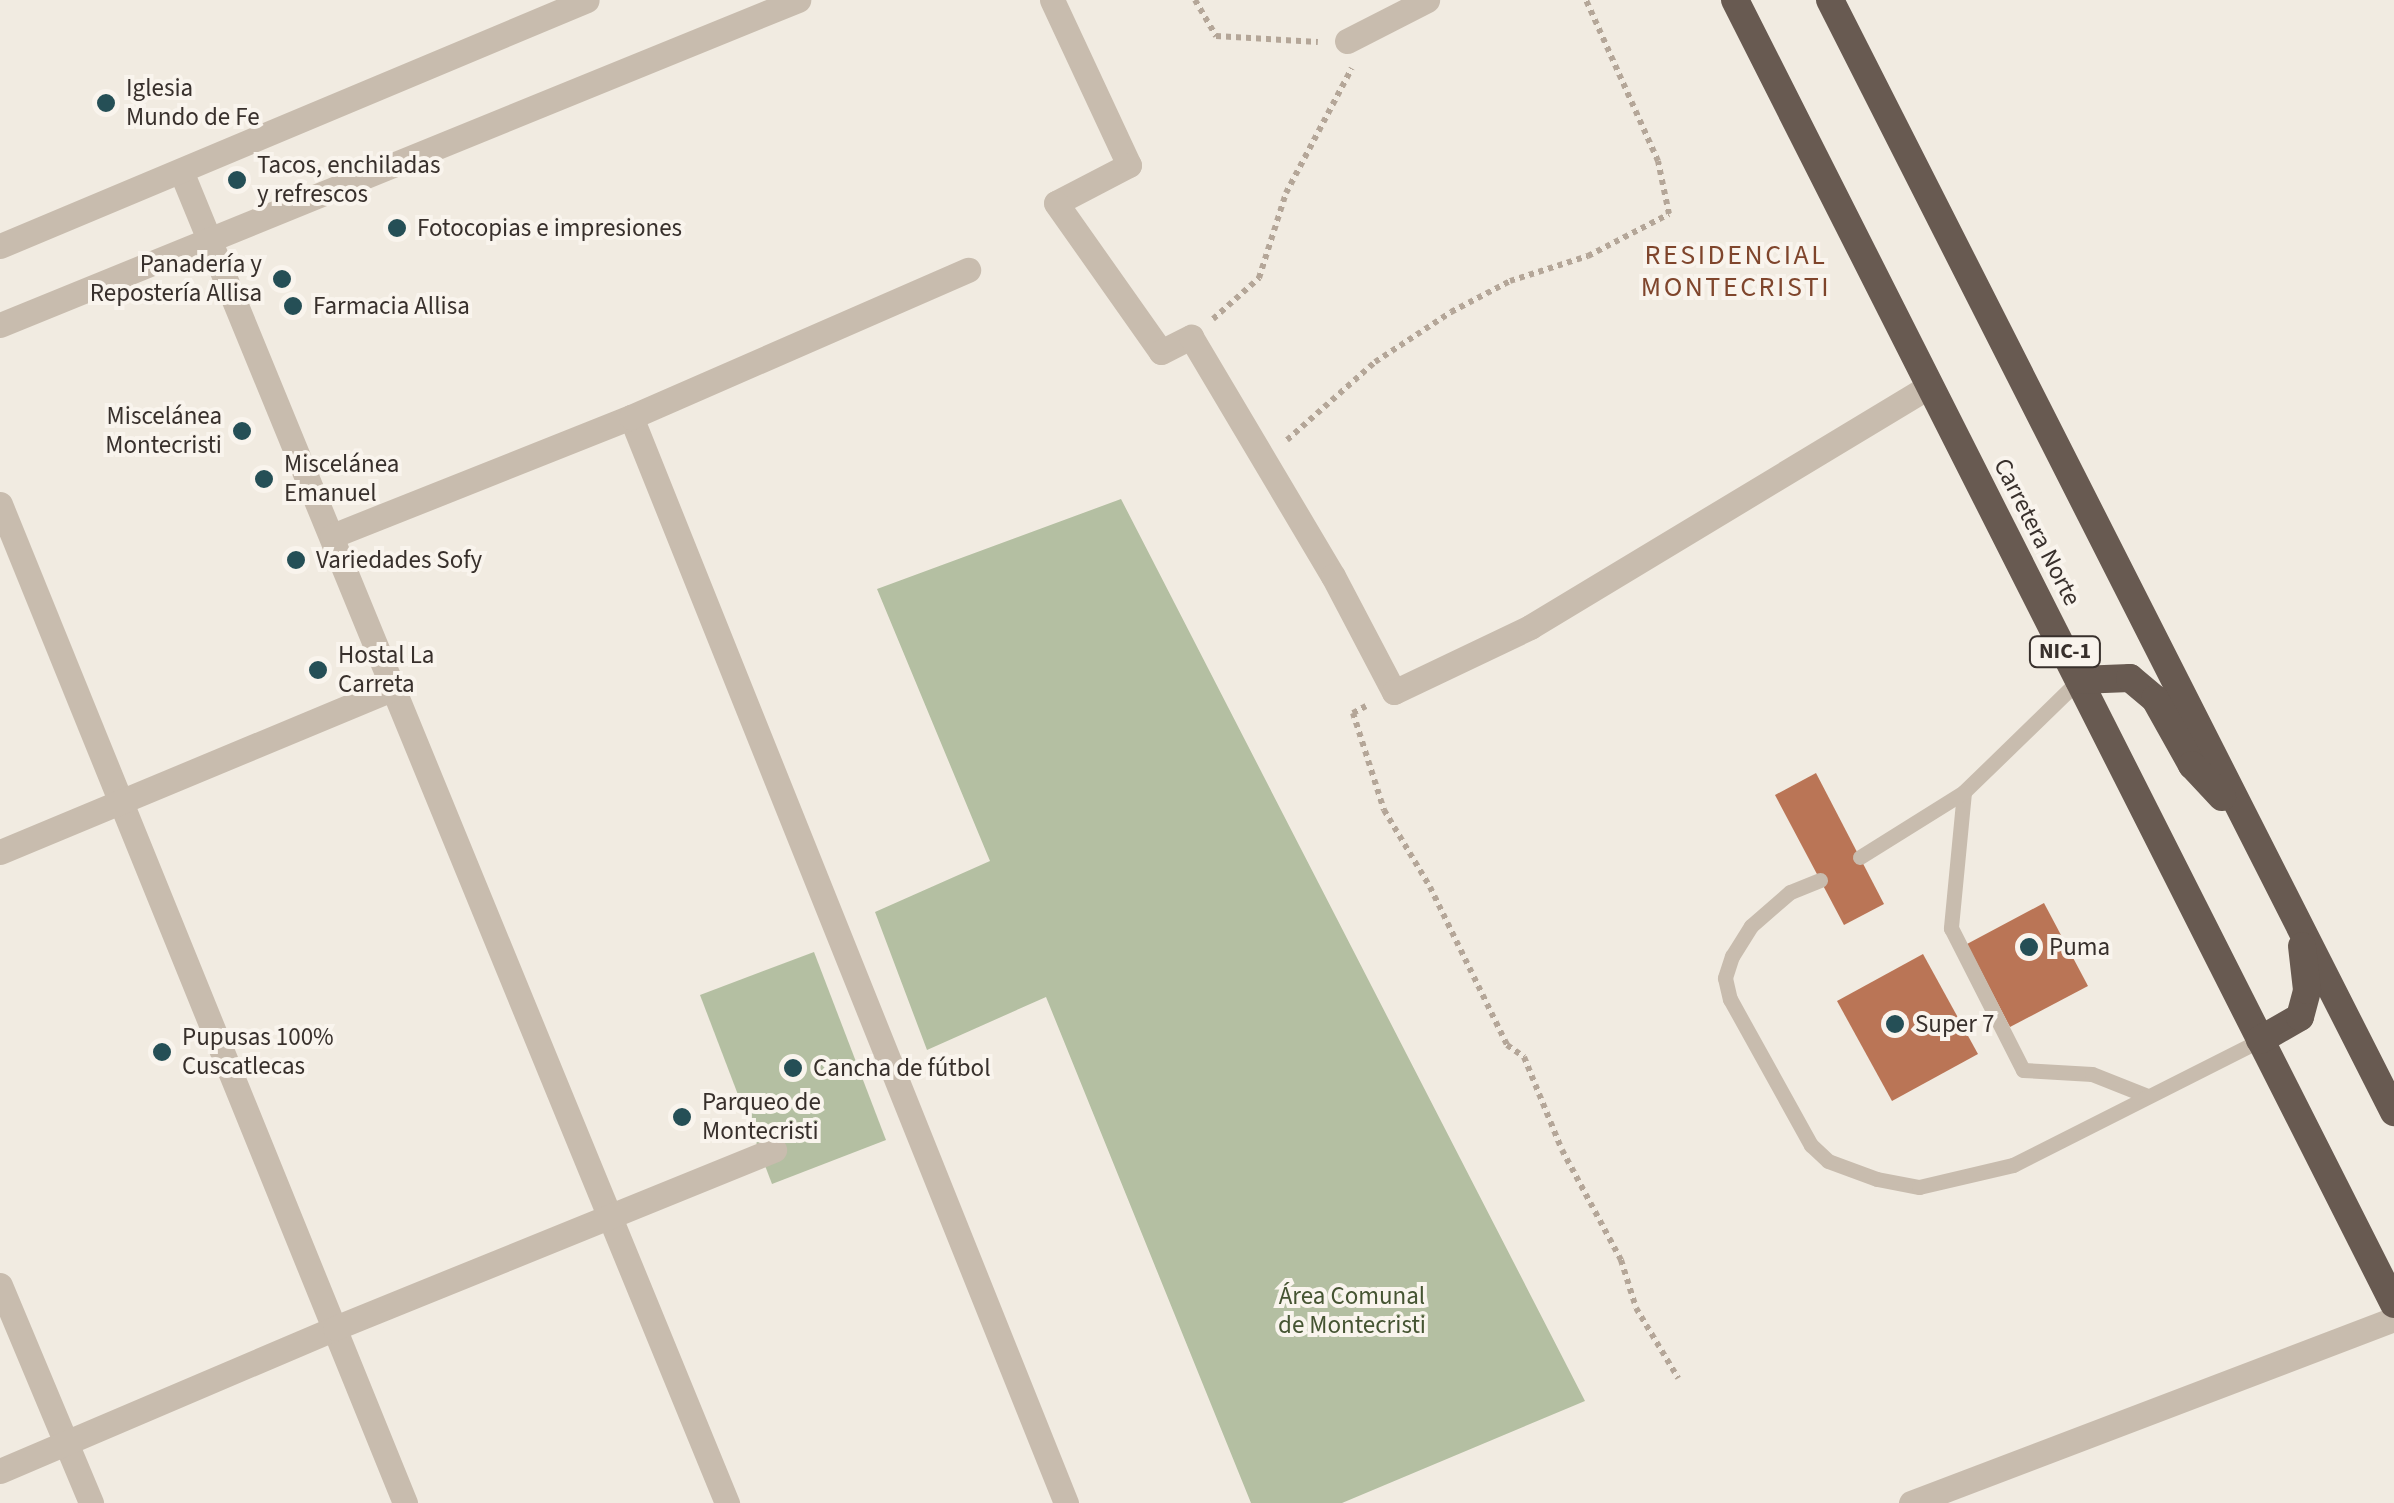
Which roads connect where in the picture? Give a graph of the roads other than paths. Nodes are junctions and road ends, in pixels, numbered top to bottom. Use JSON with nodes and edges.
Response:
{"nodes":[{"id":1,"x":587,"y":0,"type":"edge"},
{"id":2,"x":798,"y":0,"type":"edge"},
{"id":3,"x":1052,"y":0,"type":"edge"},
{"id":4,"x":1427,"y":0,"type":"edge"},
{"id":5,"x":1735,"y":0,"type":"edge"},
{"id":6,"x":1835,"y":2,"type":"edge"},
{"id":7,"x":552,"y":7,"type":"edge"},
{"id":8,"x":1347,"y":41,"type":"road end"},
{"id":9,"x":181,"y":171,"type":"junction"},
{"id":10,"x":211,"y":238,"type":"junction"},
{"id":11,"x":0,"y":246,"type":"edge"},
{"id":12,"x":968,"y":270,"type":"dead end"},
{"id":13,"x":0,"y":325,"type":"edge"},
{"id":14,"x":1930,"y":386,"type":"junction"},
{"id":15,"x":632,"y":418,"type":"junction"},
{"id":16,"x":0,"y":504,"type":"edge"},
{"id":17,"x":332,"y":536,"type":"junction"},
{"id":18,"x":2079,"y":680,"type":"junction"},
{"id":19,"x":394,"y":688,"type":"junction"},
{"id":20,"x":1964,"y":792,"type":"junction"},
{"id":21,"x":124,"y":801,"type":"junction"},
{"id":22,"x":2244,"y":820,"type":"junction"},
{"id":23,"x":0,"y":852,"type":"edge"},
{"id":24,"x":1860,"y":857,"type":"dead end"},
{"id":25,"x":1820,"y":880,"type":"dead end"},
{"id":26,"x":2300,"y":928,"type":"junction"},
{"id":27,"x":2260,"y":1040,"type":"junction"},
{"id":28,"x":2144,"y":1095,"type":"junction"},
{"id":29,"x":2394,"y":1112,"type":"edge"},
{"id":30,"x":774,"y":1150,"type":"dead end"},
{"id":31,"x":614,"y":1218,"type":"junction"},
{"id":32,"x":0,"y":1285,"type":"edge"},
{"id":33,"x":2394,"y":1304,"type":"edge"},
{"id":34,"x":2394,"y":1320,"type":"edge"},
{"id":35,"x":335,"y":1328,"type":"junction"},
{"id":36,"x":66,"y":1444,"type":"junction"},
{"id":37,"x":0,"y":1470,"type":"edge"},
{"id":38,"x":91,"y":1503,"type":"edge"},
{"id":39,"x":405,"y":1503,"type":"edge"},
{"id":40,"x":727,"y":1503,"type":"edge"},
{"id":41,"x":1066,"y":1503,"type":"edge"},
{"id":42,"x":1911,"y":1503,"type":"edge"}],
"edges":[{"from":1,"to":7,"type":"street"},
{"from":2,"to":10,"type":"street"},
{"from":3,"to":14,"type":"street"},
{"from":4,"to":8,"type":"street"},
{"from":5,"to":14,"type":"highway","name":"Carretera Norte","number":"NIC-1"},
{"from":6,"to":22,"type":"highway"},
{"from":7,"to":9,"type":"street"},
{"from":9,"to":10,"type":"street"},
{"from":9,"to":11,"type":"street"},
{"from":10,"to":13,"type":"street"},
{"from":10,"to":17,"type":"street"},
{"from":12,"to":15,"type":"street"},
{"from":14,"to":18,"type":"highway","name":"Carretera Norte","number":"NIC-1"},
{"from":15,"to":17,"type":"street"},
{"from":15,"to":41,"type":"street"},
{"from":16,"to":21,"type":"street"},
{"from":17,"to":19,"type":"street"},
{"from":18,"to":20,"type":"lane"},
{"from":18,"to":22,"type":"highway"},
{"from":18,"to":27,"type":"highway","name":"Carretera Norte","number":"NIC-1"},
{"from":19,"to":21,"type":"street"},
{"from":19,"to":31,"type":"street"},
{"from":20,"to":24,"type":"lane"},
{"from":20,"to":28,"type":"lane"},
{"from":21,"to":23,"type":"street"},
{"from":21,"to":35,"type":"street"},
{"from":22,"to":26,"type":"highway"},
{"from":25,"to":28,"type":"lane"},
{"from":26,"to":27,"type":"highway"},
{"from":26,"to":29,"type":"highway"},
{"from":27,"to":28,"type":"lane"},
{"from":27,"to":33,"type":"highway","name":"Carretera Norte","number":"NIC-1"},
{"from":30,"to":31,"type":"street"},
{"from":31,"to":35,"type":"street"},
{"from":31,"to":40,"type":"street"},
{"from":32,"to":36,"type":"street"},
{"from":34,"to":42,"type":"street"},
{"from":35,"to":36,"type":"street"},
{"from":35,"to":39,"type":"street"},
{"from":36,"to":37,"type":"street"},
{"from":36,"to":38,"type":"street"}]}
